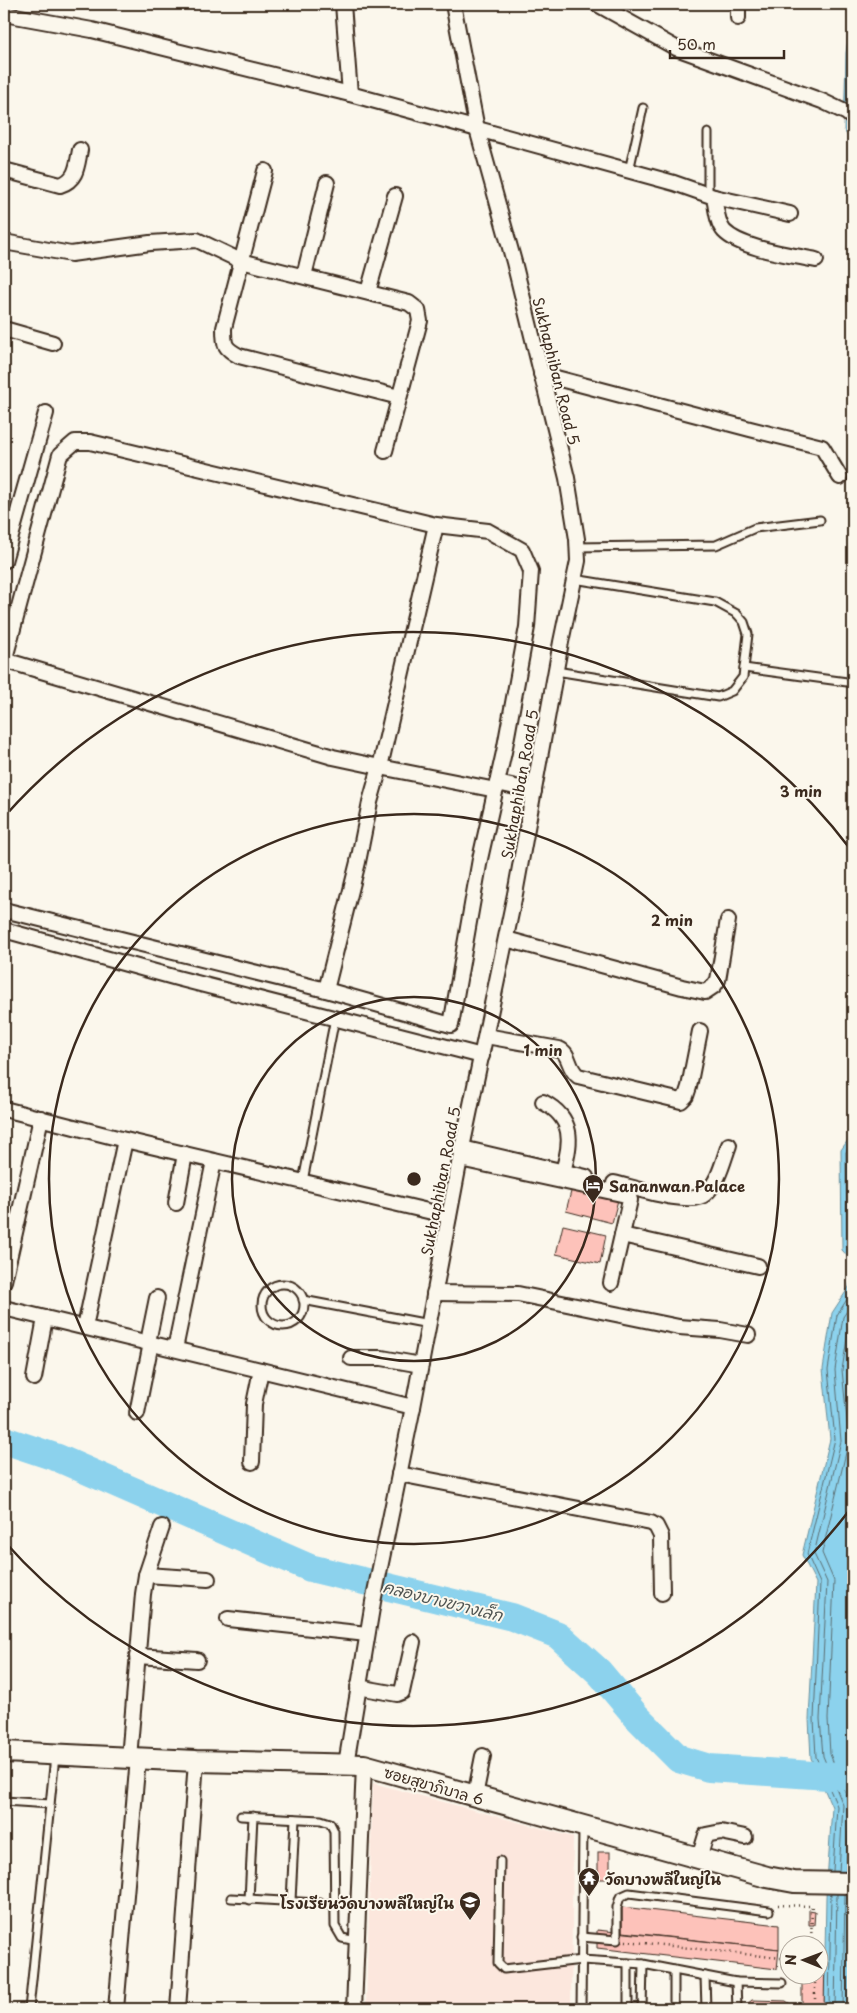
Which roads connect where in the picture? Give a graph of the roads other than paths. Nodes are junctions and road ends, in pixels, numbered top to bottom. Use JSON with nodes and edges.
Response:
{"nodes":[{"id":1,"x":343,"y":4,"type":"edge"},
{"id":2,"x":453,"y":4,"type":"edge"},
{"id":3,"x":597,"y":4,"type":"edge"},
{"id":4,"x":5,"y":10,"type":"edge"},
{"id":5,"x":350,"y":94,"type":"junction"},
{"id":6,"x":643,"y":108,"type":"dead end"},
{"id":7,"x":853,"y":118,"type":"edge"},
{"id":8,"x":477,"y":129,"type":"junction"},
{"id":9,"x":708,"y":133,"type":"dead end"},
{"id":10,"x":80,"y":150,"type":"dead end"},
{"id":11,"x":4,"y":170,"type":"edge"},
{"id":12,"x":265,"y":170,"type":"dead end"},
{"id":13,"x":628,"y":171,"type":"junction"},
{"id":14,"x":327,"y":183,"type":"dead end"},
{"id":15,"x":395,"y":196,"type":"dead end"},
{"id":16,"x":711,"y":196,"type":"junction"},
{"id":17,"x":790,"y":214,"type":"dead end"},
{"id":18,"x":4,"y":242,"type":"edge"},
{"id":19,"x":816,"y":260,"type":"dead end"},
{"id":20,"x":241,"y":261,"type":"junction"},
{"id":21,"x":304,"y":276,"type":"junction"},
{"id":22,"x":368,"y":292,"type":"junction"},
{"id":23,"x":4,"y":329,"type":"edge"},
{"id":24,"x":53,"y":343,"type":"dead end"},
{"id":25,"x":541,"y":374,"type":"junction"},
{"id":26,"x":398,"y":397,"type":"junction"},
{"id":27,"x":46,"y":414,"type":"dead end"},
{"id":28,"x":385,"y":451,"type":"dead end"},
{"id":29,"x":840,"y":477,"type":"dead end"},
{"id":30,"x":820,"y":520,"type":"dead end"},
{"id":31,"x":436,"y":525,"type":"junction"},
{"id":32,"x":577,"y":547,"type":"junction"},
{"id":33,"x":4,"y":561,"type":"edge"},
{"id":34,"x":574,"y":579,"type":"junction"},
{"id":35,"x":4,"y":661,"type":"edge"},
{"id":36,"x":744,"y":668,"type":"junction"},
{"id":37,"x":556,"y":671,"type":"junction"},
{"id":38,"x":847,"y":682,"type":"dead end"},
{"id":39,"x":380,"y":766,"type":"junction"},
{"id":40,"x":497,"y":786,"type":"junction"},
{"id":41,"x":534,"y":791,"type":"junction"},
{"id":42,"x":4,"y":910,"type":"edge"},
{"id":43,"x":728,"y":920,"type":"dead end"},
{"id":44,"x":4,"y":930,"type":"edge"},
{"id":45,"x":506,"y":939,"type":"junction"},
{"id":46,"x":326,"y":990,"type":"junction"},
{"id":47,"x":334,"y":1023,"type":"dead end"},
{"id":48,"x":700,"y":1031,"type":"dead end"},
{"id":49,"x":486,"y":1036,"type":"junction"},
{"id":50,"x":482,"y":1056,"type":"junction"},
{"id":51,"x":543,"y":1102,"type":"dead end"},
{"id":52,"x":4,"y":1109,"type":"edge"},
{"id":53,"x":41,"y":1118,"type":"junction"},
{"id":54,"x":125,"y":1140,"type":"junction"},
{"id":55,"x":729,"y":1145,"type":"dead end"},
{"id":56,"x":185,"y":1154,"type":"junction"},
{"id":57,"x":461,"y":1154,"type":"junction"},
{"id":58,"x":214,"y":1161,"type":"junction"},
{"id":59,"x":563,"y":1172,"type":"junction"},
{"id":60,"x":303,"y":1181,"type":"junction"},
{"id":61,"x":176,"y":1203,"type":"dead end"},
{"id":62,"x":449,"y":1216,"type":"junction"},
{"id":63,"x":622,"y":1235,"type":"junction"},
{"id":64,"x":758,"y":1266,"type":"dead end"},
{"id":65,"x":4,"y":1281,"type":"edge"},
{"id":66,"x":611,"y":1283,"type":"dead end"},
{"id":67,"x":434,"y":1293,"type":"junction"},
{"id":68,"x":157,"y":1298,"type":"dead end"},
{"id":69,"x":303,"y":1300,"type":"junction"},
{"id":70,"x":4,"y":1308,"type":"edge"},
{"id":71,"x":45,"y":1318,"type":"junction"},
{"id":72,"x":428,"y":1324,"type":"junction"},
{"id":73,"x":85,"y":1327,"type":"junction"},
{"id":74,"x":748,"y":1335,"type":"dead end"},
{"id":75,"x":150,"y":1342,"type":"junction"},
{"id":76,"x":175,"y":1348,"type":"junction"},
{"id":77,"x":351,"y":1358,"type":"dead end"},
{"id":78,"x":421,"y":1365,"type":"junction"},
{"id":79,"x":261,"y":1370,"type":"junction"},
{"id":80,"x":34,"y":1378,"type":"dead end"},
{"id":81,"x":413,"y":1407,"type":"junction"},
{"id":82,"x":137,"y":1412,"type":"dead end"},
{"id":83,"x":252,"y":1462,"type":"dead end"},
{"id":84,"x":399,"y":1474,"type":"junction"},
{"id":85,"x":162,"y":1527,"type":"dead end"},
{"id":86,"x":146,"y":1575,"type":"junction"},
{"id":87,"x":208,"y":1579,"type":"dead end"},
{"id":88,"x":662,"y":1593,"type":"dead end"},
{"id":89,"x":228,"y":1619,"type":"dead end"},
{"id":90,"x":367,"y":1634,"type":"junction"},
{"id":91,"x":413,"y":1642,"type":"dead end"},
{"id":92,"x":137,"y":1656,"type":"junction"},
{"id":93,"x":197,"y":1660,"type":"dead end"},
{"id":94,"x":358,"y":1687,"type":"junction"},
{"id":95,"x":4,"y":1752,"type":"edge"},
{"id":96,"x":55,"y":1754,"type":"junction"},
{"id":97,"x":483,"y":1756,"type":"dead end"},
{"id":98,"x":133,"y":1758,"type":"junction"},
{"id":99,"x":196,"y":1761,"type":"junction"},
{"id":100,"x":355,"y":1765,"type":"junction"},
{"id":101,"x":474,"y":1796,"type":"junction"},
{"id":102,"x":4,"y":1801,"type":"edge"},
{"id":103,"x":50,"y":1804,"type":"junction"},
{"id":104,"x":240,"y":1816,"type":"dead end"},
{"id":105,"x":253,"y":1816,"type":"junction"},
{"id":106,"x":296,"y":1819,"type":"junction"},
{"id":107,"x":583,"y":1826,"type":"junction"},
{"id":108,"x":745,"y":1836,"type":"dead end"},
{"id":109,"x":700,"y":1858,"type":"junction"},
{"id":110,"x":500,"y":1861,"type":"dead end"},
{"id":111,"x":853,"y":1883,"type":"edge"},
{"id":112,"x":230,"y":1898,"type":"dead end"},
{"id":113,"x":249,"y":1900,"type":"junction"},
{"id":114,"x":291,"y":1901,"type":"junction"},
{"id":115,"x":334,"y":1904,"type":"junction"},
{"id":116,"x":769,"y":1912,"type":"dead end"},
{"id":117,"x":580,"y":1937,"type":"junction"},
{"id":118,"x":357,"y":1941,"type":"junction"},
{"id":119,"x":582,"y":1960,"type":"junction"},
{"id":120,"x":628,"y":1963,"type":"junction"},
{"id":121,"x":643,"y":1964,"type":"junction"},
{"id":122,"x":674,"y":1970,"type":"junction"},
{"id":123,"x":706,"y":1976,"type":"junction"},
{"id":124,"x":736,"y":1982,"type":"junction"},
{"id":125,"x":780,"y":1984,"type":"edge"},
{"id":126,"x":29,"y":2009,"type":"edge"},
{"id":127,"x":116,"y":2009,"type":"edge"},
{"id":128,"x":178,"y":2009,"type":"edge"},
{"id":129,"x":354,"y":2009,"type":"edge"},
{"id":130,"x":581,"y":2009,"type":"edge"},
{"id":131,"x":628,"y":2009,"type":"edge"},
{"id":132,"x":642,"y":2009,"type":"edge"},
{"id":133,"x":674,"y":2009,"type":"edge"},
{"id":134,"x":706,"y":2009,"type":"edge"},
{"id":135,"x":737,"y":2009,"type":"edge"}],
"edges":[{"from":1,"to":5,"type":"street"},
{"from":2,"to":8,"type":"street","name":"Sukhaphiban Road 5"},
{"from":3,"to":7,"type":"street"},
{"from":4,"to":5,"type":"street"},
{"from":5,"to":8,"type":"street"},
{"from":6,"to":13,"type":"lane"},
{"from":8,"to":13,"type":"street"},
{"from":8,"to":25,"type":"street","name":"Sukhaphiban Road 5"},
{"from":9,"to":16,"type":"lane"},
{"from":10,"to":11,"type":"street"},
{"from":12,"to":20,"type":"street"},
{"from":13,"to":16,"type":"street"},
{"from":14,"to":21,"type":"street"},
{"from":15,"to":22,"type":"street"},
{"from":16,"to":17,"type":"street"},
{"from":16,"to":19,"type":"street"},
{"from":18,"to":20,"type":"street"},
{"from":20,"to":21,"type":"street"},
{"from":20,"to":26,"type":"street"},
{"from":21,"to":22,"type":"street"},
{"from":22,"to":26,"type":"street"},
{"from":23,"to":24,"type":"street"},
{"from":25,"to":29,"type":"street"},
{"from":25,"to":32,"type":"street","name":"Sukhaphiban Road 5"},
{"from":26,"to":28,"type":"street"},
{"from":27,"to":33,"type":"street"},
{"from":30,"to":32,"type":"lane"},
{"from":31,"to":35,"type":"street"},
{"from":31,"to":39,"type":"street"},
{"from":31,"to":40,"type":"street"},
{"from":32,"to":34,"type":"street","name":"Sukhaphiban Road 5"},
{"from":34,"to":36,"type":"lane"},
{"from":34,"to":37,"type":"street","name":"Sukhaphiban Road 5"},
{"from":35,"to":39,"type":"street"},
{"from":36,"to":37,"type":"lane"},
{"from":36,"to":38,"type":"lane"},
{"from":37,"to":41,"type":"street","name":"Sukhaphiban Road 5"},
{"from":39,"to":40,"type":"street"},
{"from":39,"to":46,"type":"street"},
{"from":40,"to":41,"type":"street"},
{"from":40,"to":46,"type":"street"},
{"from":41,"to":45,"type":"street","name":"Sukhaphiban Road 5"},
{"from":42,"to":46,"type":"street"},
{"from":43,"to":45,"type":"street"},
{"from":44,"to":50,"type":"street"},
{"from":45,"to":49,"type":"street","name":"Sukhaphiban Road 5"},
{"from":47,"to":60,"type":"lane"},
{"from":48,"to":49,"type":"street"},
{"from":49,"to":50,"type":"street","name":"Sukhaphiban Road 5"},
{"from":50,"to":57,"type":"street","name":"Sukhaphiban Road 5"},
{"from":51,"to":59,"type":"street"},
{"from":52,"to":53,"type":"street"},
{"from":53,"to":54,"type":"street"},
{"from":53,"to":65,"type":"street"},
{"from":54,"to":56,"type":"street"},
{"from":54,"to":73,"type":"street"},
{"from":55,"to":59,"type":"street"},
{"from":56,"to":58,"type":"street"},
{"from":56,"to":61,"type":"street"},
{"from":57,"to":59,"type":"street"},
{"from":57,"to":62,"type":"street","name":"Sukhaphiban Road 5"},
{"from":57,"to":63,"type":"street"},
{"from":58,"to":60,"type":"street"},
{"from":58,"to":76,"type":"street"},
{"from":60,"to":62,"type":"street"},
{"from":62,"to":67,"type":"street","name":"Sukhaphiban Road 5"},
{"from":63,"to":64,"type":"street"},
{"from":63,"to":66,"type":"street"},
{"from":67,"to":72,"type":"street","name":"Sukhaphiban Road 5"},
{"from":67,"to":74,"type":"street"},
{"from":68,"to":75,"type":"street"},
{"from":69,"to":69,"type":"lane"},
{"from":69,"to":72,"type":"lane"},
{"from":70,"to":71,"type":"street"},
{"from":71,"to":73,"type":"street"},
{"from":71,"to":80,"type":"street"},
{"from":72,"to":78,"type":"street","name":"Sukhaphiban Road 5"},
{"from":73,"to":75,"type":"street"},
{"from":75,"to":76,"type":"street"},
{"from":75,"to":82,"type":"street"},
{"from":76,"to":79,"type":"street"},
{"from":77,"to":78,"type":"street"},
{"from":78,"to":81,"type":"street","name":"Sukhaphiban Road 5"},
{"from":79,"to":81,"type":"street"},
{"from":79,"to":83,"type":"street"},
{"from":81,"to":84,"type":"street","name":"Sukhaphiban Road 5"},
{"from":84,"to":88,"type":"street"},
{"from":84,"to":90,"type":"street","name":"Sukhaphiban Road 5"},
{"from":85,"to":86,"type":"street"},
{"from":86,"to":87,"type":"street"},
{"from":86,"to":92,"type":"street"},
{"from":89,"to":90,"type":"street"},
{"from":90,"to":94,"type":"street","name":"Sukhaphiban Road 5"},
{"from":91,"to":94,"type":"street"},
{"from":92,"to":93,"type":"street"},
{"from":92,"to":98,"type":"street"},
{"from":94,"to":100,"type":"street","name":"Sukhaphiban Road 5"},
{"from":95,"to":96,"type":"street","name":"ซอยสุขาภิบาล 6"},
{"from":96,"to":98,"type":"street","name":"ซอยสุขาภิบาล 6"},
{"from":96,"to":103,"type":"lane"},
{"from":97,"to":101,"type":"street"},
{"from":98,"to":99,"type":"street","name":"ซอยสุขาภิบาล 6"},
{"from":98,"to":127,"type":"street"},
{"from":99,"to":100,"type":"street","name":"ซอยสุขาภิบาล 6"},
{"from":99,"to":128,"type":"street"},
{"from":100,"to":101,"type":"street","name":"ซอยสุขาภิบาล 6"},
{"from":100,"to":118,"type":"street","name":"Sukhaphiban Road 5"},
{"from":101,"to":107,"type":"street","name":"ซอยสุขาภิบาล 6"},
{"from":102,"to":103,"type":"lane"},
{"from":103,"to":126,"type":"lane"},
{"from":104,"to":105,"type":"lane"},
{"from":105,"to":106,"type":"lane"},
{"from":105,"to":113,"type":"lane"},
{"from":106,"to":114,"type":"lane"},
{"from":106,"to":115,"type":"lane"},
{"from":107,"to":109,"type":"street","name":"ซอยสุขาภิบาล 6"},
{"from":107,"to":117,"type":"lane"},
{"from":108,"to":109,"type":"street"},
{"from":109,"to":111,"type":"street","name":"ซอยสุขาภิบาล 6"},
{"from":110,"to":119,"type":"lane"},
{"from":112,"to":113,"type":"lane"},
{"from":113,"to":114,"type":"lane"},
{"from":114,"to":115,"type":"lane"},
{"from":115,"to":118,"type":"lane"},
{"from":116,"to":117,"type":"lane"},
{"from":117,"to":119,"type":"lane"},
{"from":118,"to":129,"type":"street","name":"Sukhaphiban Road 5"},
{"from":119,"to":120,"type":"lane"},
{"from":119,"to":130,"type":"lane"},
{"from":120,"to":121,"type":"lane"},
{"from":120,"to":131,"type":"lane"},
{"from":121,"to":122,"type":"lane"},
{"from":121,"to":132,"type":"lane"},
{"from":122,"to":123,"type":"lane"},
{"from":122,"to":133,"type":"lane"},
{"from":123,"to":124,"type":"lane"},
{"from":123,"to":134,"type":"lane"},
{"from":124,"to":125,"type":"lane"},
{"from":124,"to":135,"type":"lane"}]}
